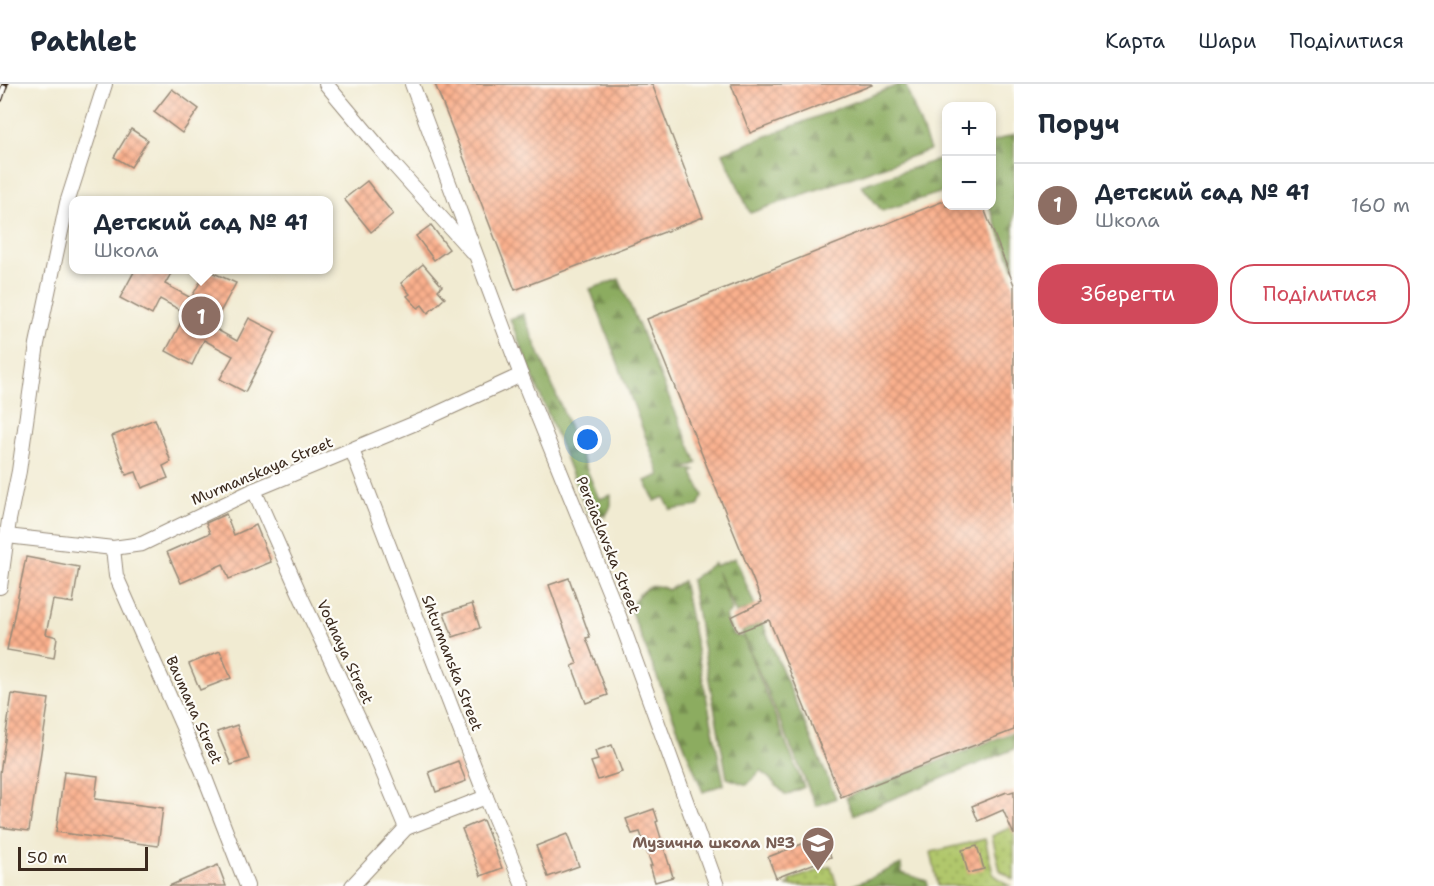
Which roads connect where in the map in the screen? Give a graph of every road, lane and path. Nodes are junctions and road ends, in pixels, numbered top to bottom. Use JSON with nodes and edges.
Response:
{"nodes":[{"id":1,"x":105,"y":84,"type":"edge"},
{"id":2,"x":326,"y":84,"type":"edge"},
{"id":3,"x":412,"y":84,"type":"edge"},
{"id":4,"x":71,"y":196,"type":"edge"},
{"id":5,"x":69,"y":201,"type":"edge"},
{"id":6,"x":477,"y":258,"type":"junction"},
{"id":7,"x":521,"y":375,"type":"junction"},
{"id":8,"x":352,"y":450,"type":"junction"},
{"id":9,"x":254,"y":490,"type":"junction"},
{"id":10,"x":4,"y":519,"type":"edge"},
{"id":11,"x":7,"y":536,"type":"junction"},
{"id":12,"x":113,"y":548,"type":"junction"},
{"id":13,"x":0,"y":587,"type":"edge"},
{"id":14,"x":486,"y":797,"type":"junction"},
{"id":15,"x":406,"y":828,"type":"junction"},
{"id":16,"x":247,"y":886,"type":"edge"},
{"id":17,"x":352,"y":886,"type":"edge"},
{"id":18,"x":523,"y":886,"type":"edge"},
{"id":19,"x":717,"y":886,"type":"edge"}],
"edges":[{"from":1,"to":4,"type":"street"},
{"from":2,"to":6,"type":"street"},
{"from":3,"to":6,"type":"street","name":"Pereiaslavska Street"},
{"from":5,"to":10,"type":"street"},
{"from":6,"to":7,"type":"street","name":"Pereiaslavska Street"},
{"from":7,"to":8,"type":"street","name":"Murmanskaya Street"},
{"from":7,"to":19,"type":"street","name":"Pereiaslavska Street"},
{"from":8,"to":9,"type":"street","name":"Murmanskaya Street"},
{"from":8,"to":14,"type":"street","name":"Shturmanska Street"},
{"from":9,"to":12,"type":"street","name":"Murmanskaya Street"},
{"from":9,"to":15,"type":"street","name":"Vodnaya Street"},
{"from":10,"to":11,"type":"street"},
{"from":11,"to":12,"type":"street","name":"Murmanskaya Street"},
{"from":11,"to":13,"type":"street"},
{"from":12,"to":16,"type":"street","name":"Baumana Street"},
{"from":14,"to":15,"type":"street"},
{"from":14,"to":18,"type":"street","name":"Shturmanska Street"},
{"from":15,"to":17,"type":"street"}]}
